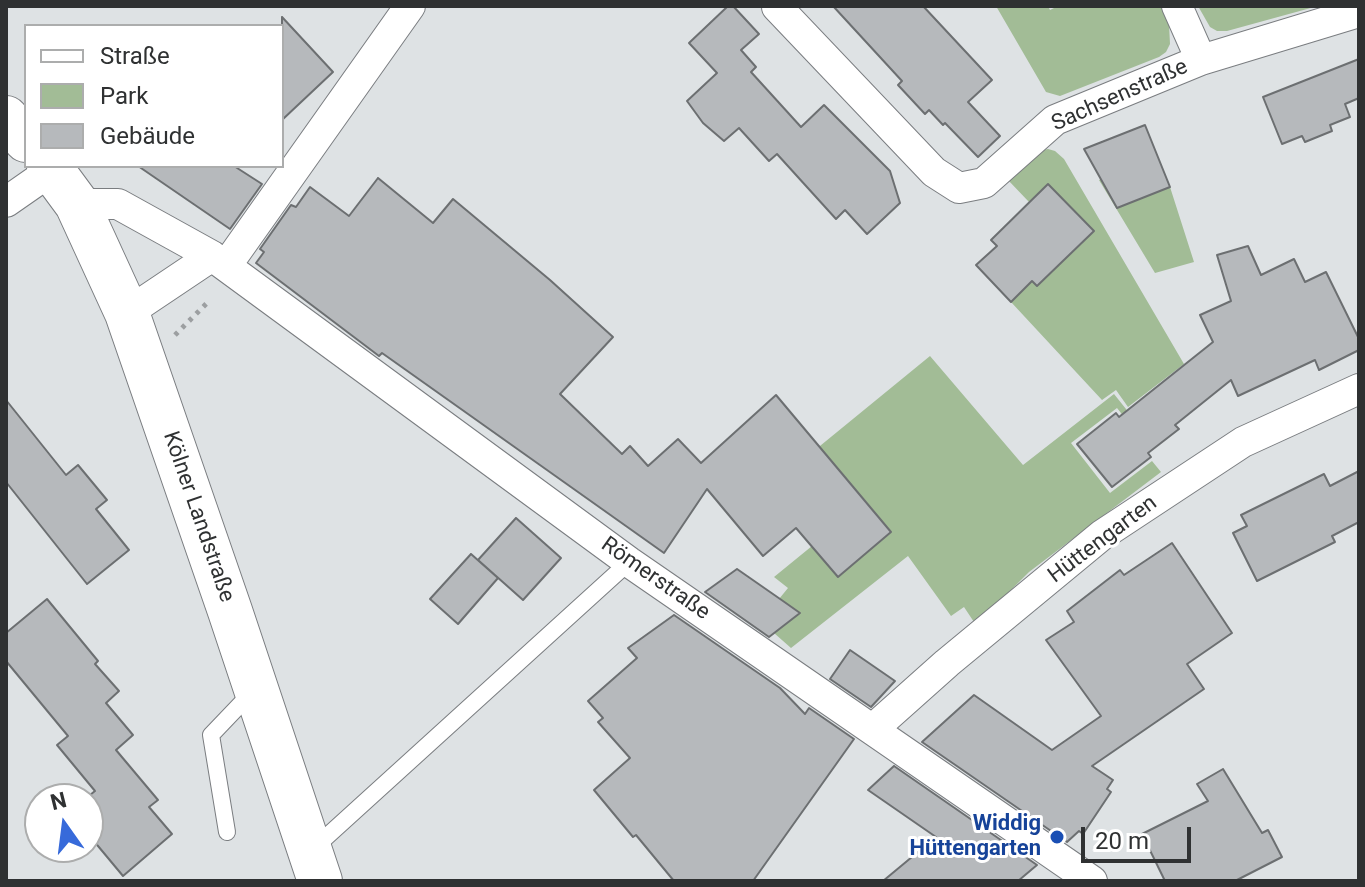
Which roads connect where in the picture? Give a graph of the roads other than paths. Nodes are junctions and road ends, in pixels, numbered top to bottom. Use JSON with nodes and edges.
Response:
{"nodes":[{"id":1,"x":410,"y":6,"type":"edge"},
{"id":2,"x":1177,"y":6,"type":"edge"},
{"id":3,"x":777,"y":7,"type":"edge"},
{"id":4,"x":1359,"y":12,"type":"edge"},
{"id":5,"x":1201,"y":60,"type":"junction"},
{"id":6,"x":6,"y":118,"type":"edge"},
{"id":7,"x":24,"y":139,"type":"edge"},
{"id":8,"x":51,"y":170,"type":"edge"},
{"id":9,"x":6,"y":202,"type":"edge"},
{"id":10,"x":219,"y":261,"type":"junction"},
{"id":11,"x":127,"y":313,"type":"junction"},
{"id":12,"x":1359,"y":389,"type":"edge"},
{"id":13,"x":629,"y":562,"type":"junction"},
{"id":14,"x":255,"y":689,"type":"junction"},
{"id":15,"x":873,"y":729,"type":"junction"},
{"id":16,"x":227,"y":832,"type":"dead end"},
{"id":17,"x":314,"y":867,"type":"edge"},
{"id":18,"x":1092,"y":881,"type":"edge"}],
"edges":[{"from":1,"to":10,"type":"street"},
{"from":2,"to":5,"type":"street"},
{"from":3,"to":5,"type":"street","name":"Sachsenstraße"},
{"from":4,"to":5,"type":"street","name":"Sachsenstraße"},
{"from":6,"to":7,"type":"main road","name":"Kölner Landstraße"},
{"from":8,"to":9,"type":"street"},
{"from":8,"to":10,"type":"street","name":"Römerstraße"},
{"from":8,"to":11,"type":"main road","name":"Kölner Landstraße"},
{"from":10,"to":11,"type":"street"},
{"from":10,"to":13,"type":"street","name":"Römerstraße"},
{"from":11,"to":14,"type":"main road","name":"Kölner Landstraße"},
{"from":12,"to":15,"type":"street","name":"Hüttengarten"},
{"from":13,"to":15,"type":"street","name":"Römerstraße"},
{"from":13,"to":17,"type":"lane"},
{"from":14,"to":16,"type":"lane"},
{"from":14,"to":17,"type":"main road","name":"Kölner Landstraße"},
{"from":15,"to":18,"type":"street","name":"Römerstraße"}]}
